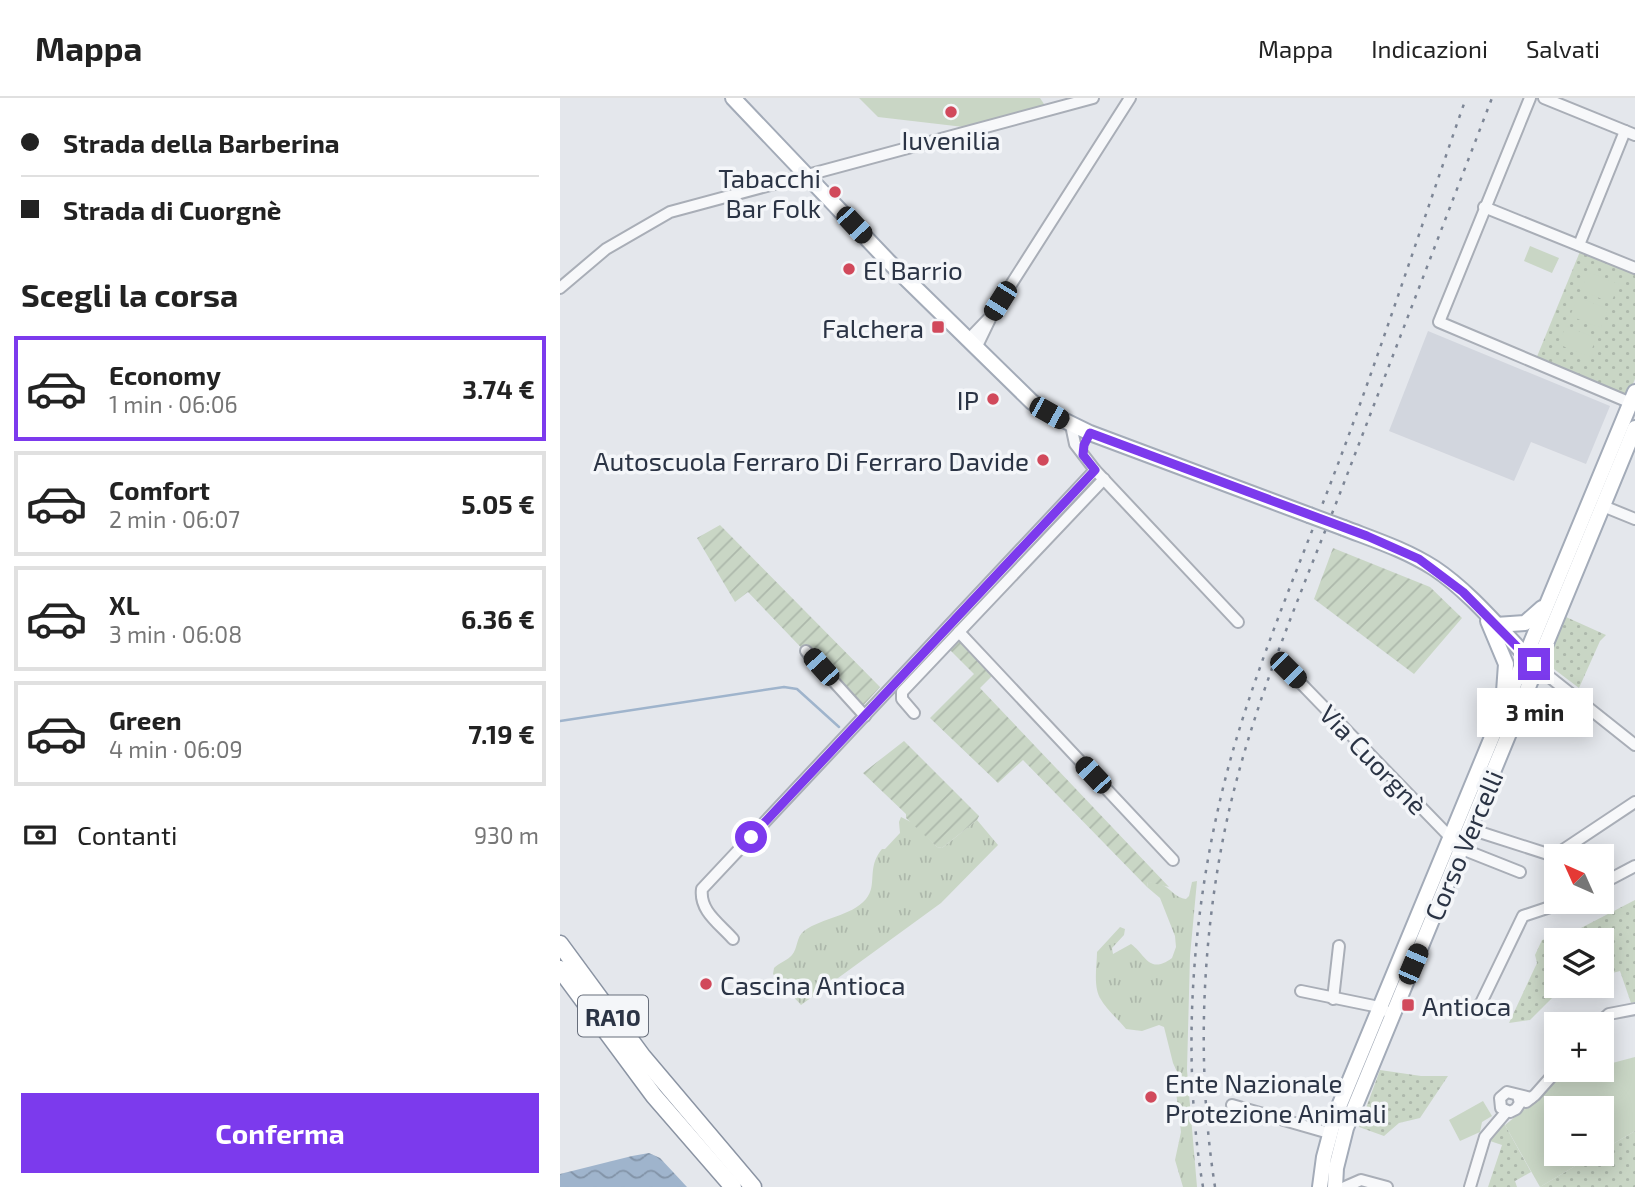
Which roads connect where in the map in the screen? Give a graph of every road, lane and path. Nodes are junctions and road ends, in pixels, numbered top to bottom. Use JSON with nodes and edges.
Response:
{"nodes":[{"id":1,"x":733,"y":98,"type":"edge"},
{"id":2,"x":1093,"y":98,"type":"edge"},
{"id":3,"x":1130,"y":98,"type":"edge"},
{"id":4,"x":1530,"y":98,"type":"edge"},
{"id":5,"x":1544,"y":98,"type":"edge"},
{"id":6,"x":1630,"y":133,"type":"edge"},
{"id":7,"x":806,"y":174,"type":"junction"},
{"id":8,"x":1484,"y":207,"type":"junction"},
{"id":9,"x":1579,"y":245,"type":"junction"},
{"id":10,"x":1635,"y":268,"type":"edge"},
{"id":11,"x":574,"y":275,"type":"junction"},
{"id":12,"x":560,"y":278,"type":"edge"},
{"id":13,"x":560,"y":288,"type":"edge"},
{"id":14,"x":972,"y":344,"type":"junction"},
{"id":15,"x":1633,"y":397,"type":"edge"},
{"id":16,"x":1072,"y":425,"type":"junction"},
{"id":17,"x":1635,"y":428,"type":"edge"},
{"id":18,"x":1090,"y":433,"type":"junction"},
{"id":19,"x":1083,"y":455,"type":"junction"},
{"id":20,"x":1095,"y":470,"type":"junction"},
{"id":21,"x":1104,"y":479,"type":"junction"},
{"id":22,"x":1604,"y":506,"type":"junction"},
{"id":23,"x":1635,"y":519,"type":"edge"},
{"id":24,"x":1547,"y":602,"type":"junction"},
{"id":25,"x":1485,"y":614,"type":"junction"},
{"id":26,"x":1238,"y":622,"type":"dead end"},
{"id":27,"x":1496,"y":625,"type":"junction"},
{"id":28,"x":959,"y":632,"type":"junction"},
{"id":29,"x":806,"y":651,"type":"dead end"},
{"id":30,"x":1525,"y":655,"type":"junction"},
{"id":31,"x":1537,"y":667,"type":"junction"},
{"id":32,"x":1288,"y":670,"type":"dead end"},
{"id":33,"x":1578,"y":701,"type":"junction"},
{"id":34,"x":914,"y":713,"type":"dead end"},
{"id":35,"x":1509,"y":715,"type":"junction"},
{"id":36,"x":865,"y":716,"type":"junction"},
{"id":37,"x":1635,"y":745,"type":"edge"},
{"id":38,"x":1635,"y":802,"type":"edge"},
{"id":39,"x":1470,"y":829,"type":"junction"},
{"id":40,"x":1449,"y":836,"type":"junction"},
{"id":41,"x":1575,"y":844,"type":"edge"},
{"id":42,"x":1463,"y":846,"type":"junction"},
{"id":43,"x":1544,"y":854,"type":"edge"},
{"id":44,"x":1173,"y":860,"type":"dead end"},
{"id":45,"x":1635,"y":866,"type":"edge"},
{"id":46,"x":1520,"y":872,"type":"dead end"},
{"id":47,"x":1614,"y":877,"type":"edge"},
{"id":48,"x":1544,"y":909,"type":"edge"},
{"id":49,"x":733,"y":939,"type":"dead end"},
{"id":50,"x":560,"y":944,"type":"edge"},
{"id":51,"x":1339,"y":946,"type":"dead end"},
{"id":52,"x":560,"y":969,"type":"edge"},
{"id":53,"x":1300,"y":991,"type":"dead end"},
{"id":54,"x":1334,"y":999,"type":"junction"},
{"id":55,"x":1635,"y":1009,"type":"edge"},
{"id":56,"x":1386,"y":1010,"type":"junction"},
{"id":57,"x":1474,"y":1010,"type":"dead end"},
{"id":58,"x":1614,"y":1013,"type":"edge"},
{"id":59,"x":1546,"y":1082,"type":"edge"},
{"id":60,"x":660,"y":1091,"type":"junction"},
{"id":61,"x":1519,"y":1100,"type":"junction"},
{"id":62,"x":1232,"y":1105,"type":"dead end"},
{"id":63,"x":1507,"y":1111,"type":"junction"},
{"id":64,"x":683,"y":1118,"type":"junction"},
{"id":65,"x":1329,"y":1133,"type":"junction"},
{"id":66,"x":733,"y":1187,"type":"edge"},
{"id":67,"x":753,"y":1187,"type":"edge"},
{"id":68,"x":1320,"y":1187,"type":"edge"},
{"id":69,"x":1335,"y":1187,"type":"edge"},
{"id":70,"x":1345,"y":1187,"type":"edge"},
{"id":71,"x":1387,"y":1187,"type":"edge"},
{"id":72,"x":1471,"y":1187,"type":"edge"}],
"edges":[{"from":1,"to":7,"type":"main road"},
{"from":2,"to":7,"type":"street"},
{"from":3,"to":14,"type":"street"},
{"from":4,"to":8,"type":"street"},
{"from":5,"to":6,"type":"street"},
{"from":6,"to":9,"type":"street"},
{"from":7,"to":11,"type":"street"},
{"from":7,"to":14,"type":"main road"},
{"from":8,"to":9,"type":"street"},
{"from":8,"to":15,"type":"street"},
{"from":9,"to":10,"type":"street"},
{"from":11,"to":12,"type":"street"},
{"from":11,"to":13,"type":"street"},
{"from":14,"to":16,"type":"main road"},
{"from":15,"to":24,"type":"main road","name":"Corso Vercelli"},
{"from":16,"to":18,"type":"main road"},
{"from":16,"to":19,"type":"street"},
{"from":17,"to":22,"type":"main road","name":"Corso Vercelli"},
{"from":18,"to":19,"type":"street"},
{"from":18,"to":25,"type":"main road","bridge":true},
{"from":19,"to":20,"type":"street"},
{"from":20,"to":21,"type":"street"},
{"from":20,"to":36,"type":"street"},
{"from":21,"to":26,"type":"street"},
{"from":21,"to":28,"type":"street"},
{"from":22,"to":23,"type":"street"},
{"from":22,"to":31,"type":"main road","name":"Corso Vercelli"},
{"from":24,"to":27,"type":"main road"},
{"from":24,"to":30,"type":"main road","name":"Corso Vercelli"},
{"from":25,"to":27,"type":"main road"},
{"from":25,"to":35,"type":"main road"},
{"from":27,"to":30,"type":"main road"},
{"from":28,"to":34,"type":"street"},
{"from":28,"to":44,"type":"street"},
{"from":29,"to":36,"type":"street"},
{"from":30,"to":31,"type":"main road"},
{"from":30,"to":35,"type":"main road","name":"Corso Vercelli"},
{"from":31,"to":33,"type":"street"},
{"from":31,"to":35,"type":"main road","name":"Corso Vercelli"},
{"from":32,"to":40,"type":"street","name":"Via Cuorgnè"},
{"from":33,"to":35,"type":"main road"},
{"from":33,"to":37,"type":"street"},
{"from":35,"to":39,"type":"main road","name":"Corso Vercelli"},
{"from":35,"to":40,"type":"main road","name":"Corso Vercelli"},
{"from":36,"to":49,"type":"street"},
{"from":38,"to":41,"type":"street"},
{"from":39,"to":42,"type":"main road","name":"Corso Vercelli"},
{"from":39,"to":43,"type":"street"},
{"from":40,"to":42,"type":"street","name":"Via Cuorgnè"},
{"from":40,"to":56,"type":"main road","name":"Corso Vercelli"},
{"from":42,"to":46,"type":"street","name":"Via Cuorgnè"},
{"from":42,"to":56,"type":"main road","name":"Corso Vercelli"},
{"from":45,"to":47,"type":"street"},
{"from":48,"to":57,"type":"street"},
{"from":50,"to":60,"type":"highway","number":"RA10"},
{"from":51,"to":54,"type":"street"},
{"from":52,"to":60,"type":"highway","number":"RA10"},
{"from":53,"to":54,"type":"street"},
{"from":54,"to":56,"type":"street"},
{"from":55,"to":58,"type":"street"},
{"from":56,"to":65,"type":"main road","name":"Corso Vercelli"},
{"from":56,"to":69,"type":"main road","name":"Corso Vercelli"},
{"from":59,"to":61,"type":"street"},
{"from":60,"to":64,"type":"highway","number":"RA10"},
{"from":61,"to":63,"type":"street"},
{"from":61,"to":63,"type":"street"},
{"from":62,"to":65,"type":"street"},
{"from":63,"to":72,"type":"street"},
{"from":64,"to":66,"type":"highway","number":"RA10"},
{"from":64,"to":67,"type":"highway","number":"RA10"},
{"from":65,"to":68,"type":"main road","name":"Corso Vercelli"},
{"from":70,"to":71,"type":"street"}]}
